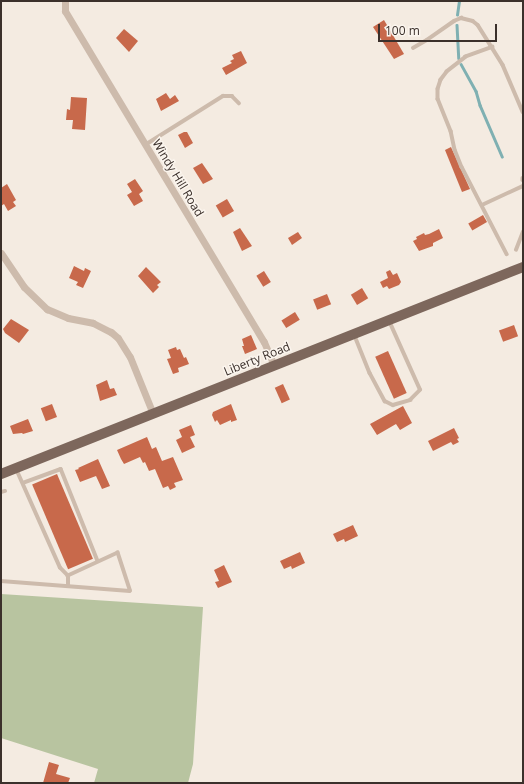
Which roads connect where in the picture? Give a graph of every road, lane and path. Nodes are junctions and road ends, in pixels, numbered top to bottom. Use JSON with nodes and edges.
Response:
{"nodes":[{"id":1,"x":65,"y":1,"type":"edge"},
{"id":2,"x":493,"y":47,"type":"junction"},
{"id":3,"x":412,"y":48,"type":"dead end"},
{"id":4,"x":239,"y":103,"type":"dead end"},
{"id":5,"x":523,"y":112,"type":"edge"},
{"id":6,"x":146,"y":145,"type":"junction"},
{"id":7,"x":523,"y":186,"type":"edge"},
{"id":8,"x":482,"y":205,"type":"junction"},
{"id":9,"x":523,"y":232,"type":"edge"},
{"id":10,"x":516,"y":250,"type":"dead end"},
{"id":11,"x":1,"y":253,"type":"edge"},
{"id":12,"x":506,"y":254,"type":"dead end"},
{"id":13,"x":523,"y":267,"type":"edge"},
{"id":14,"x":388,"y":320,"type":"junction"},
{"id":15,"x":354,"y":334,"type":"junction"},
{"id":16,"x":274,"y":366,"type":"junction"},
{"id":17,"x":153,"y":414,"type":"junction"},
{"id":18,"x":16,"y":468,"type":"junction"},
{"id":19,"x":1,"y":474,"type":"edge"},
{"id":20,"x":23,"y":483,"type":"junction"},
{"id":21,"x":98,"y":561,"type":"junction"},
{"id":22,"x":68,"y":576,"type":"junction"},
{"id":23,"x":1,"y":582,"type":"edge"},
{"id":24,"x":68,"y":586,"type":"junction"}],
"edges":[{"from":1,"to":6,"type":"street","name":"Windy Hill Road"},
{"from":2,"to":3,"type":"lane"},
{"from":2,"to":5,"type":"lane"},
{"from":2,"to":8,"type":"lane"},
{"from":4,"to":6,"type":"lane"},
{"from":6,"to":16,"type":"street","name":"Windy Hill Road"},
{"from":7,"to":8,"type":"lane"},
{"from":8,"to":12,"type":"lane"},
{"from":9,"to":10,"type":"lane"},
{"from":11,"to":17,"type":"street"},
{"from":13,"to":14,"type":"main road","name":"Liberty Road"},
{"from":14,"to":15,"type":"main road","name":"Liberty Road"},
{"from":14,"to":15,"type":"lane"},
{"from":15,"to":16,"type":"main road","name":"Liberty Road"},
{"from":16,"to":17,"type":"main road","name":"Liberty Road"},
{"from":17,"to":18,"type":"main road","name":"Liberty Road"},
{"from":18,"to":19,"type":"main road","name":"Liberty Road"},
{"from":18,"to":20,"type":"lane"},
{"from":20,"to":21,"type":"lane"},
{"from":20,"to":22,"type":"lane"},
{"from":21,"to":22,"type":"lane"},
{"from":21,"to":24,"type":"lane"},
{"from":22,"to":24,"type":"lane"},
{"from":23,"to":24,"type":"lane"}]}
